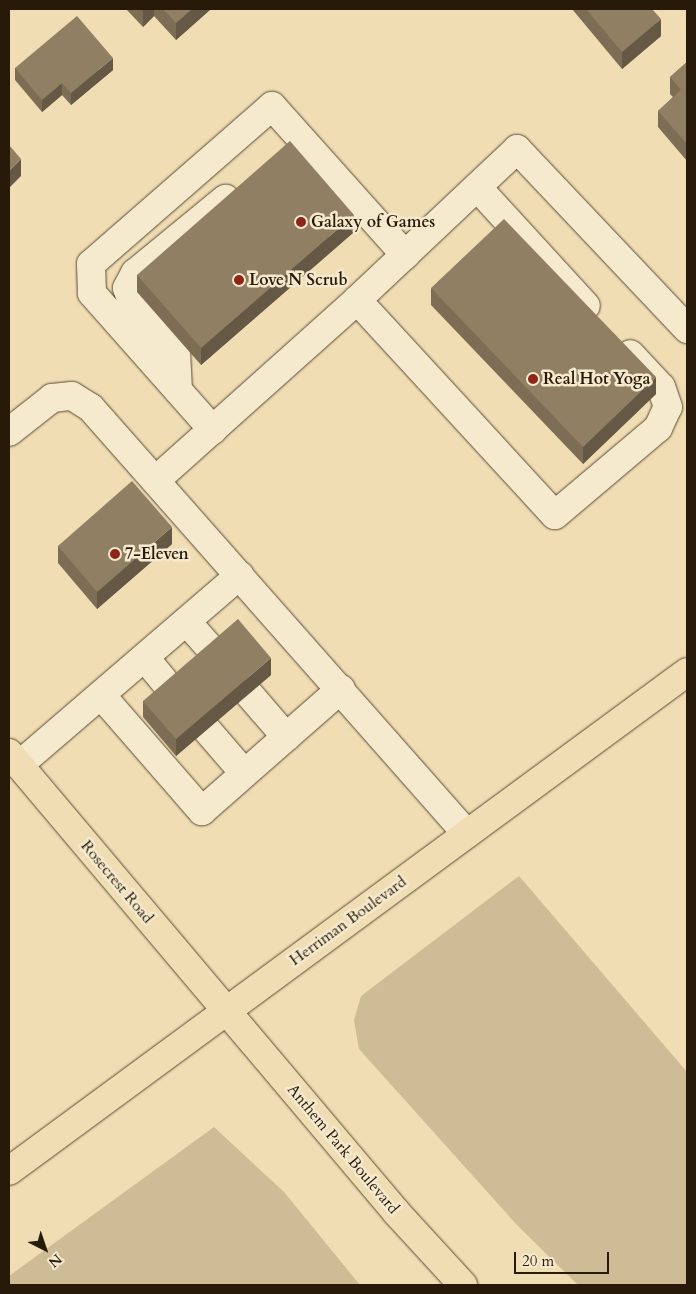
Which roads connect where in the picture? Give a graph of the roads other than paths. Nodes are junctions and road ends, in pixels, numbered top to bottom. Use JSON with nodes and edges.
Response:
{"nodes":[{"id":1,"x":299,"y":137,"type":"junction"},
{"id":2,"x":277,"y":155,"type":"edge"},
{"id":3,"x":248,"y":180,"type":"edge"},
{"id":4,"x":477,"y":187,"type":"junction"},
{"id":5,"x":405,"y":255,"type":"junction"},
{"id":6,"x":357,"y":300,"type":"junction"},
{"id":7,"x":687,"y":329,"type":"edge"},
{"id":8,"x":178,"y":390,"type":"junction"},
{"id":9,"x":687,"y":412,"type":"edge"},
{"id":10,"x":658,"y":428,"type":"junction"},
{"id":11,"x":213,"y":430,"type":"junction"},
{"id":12,"x":9,"y":432,"type":"edge"},
{"id":13,"x":156,"y":480,"type":"junction"},
{"id":14,"x":240,"y":575,"type":"junction"},
{"id":15,"x":187,"y":622,"type":"junction"},
{"id":16,"x":216,"y":655,"type":"edge"},
{"id":17,"x":145,"y":658,"type":"junction"},
{"id":18,"x":687,"y":672,"type":"edge"},
{"id":19,"x":340,"y":689,"type":"junction"},
{"id":20,"x":174,"y":692,"type":"edge"},
{"id":21,"x":249,"y":694,"type":"edge"},
{"id":22,"x":101,"y":695,"type":"junction"},
{"id":23,"x":207,"y":730,"type":"edge"},
{"id":24,"x":286,"y":736,"type":"junction"},
{"id":25,"x":14,"y":759,"type":"edge"},
{"id":26,"x":244,"y":773,"type":"junction"},
{"id":27,"x":467,"y":834,"type":"junction"},
{"id":28,"x":225,"y":1011,"type":"junction"},
{"id":29,"x":9,"y":1170,"type":"edge"},
{"id":30,"x":463,"y":1285,"type":"edge"}],
"edges":[{"from":1,"to":2,"type":"lane"},
{"from":1,"to":5,"type":"lane"},
{"from":1,"to":8,"type":"lane"},
{"from":3,"to":8,"type":"lane"},
{"from":4,"to":5,"type":"lane"},
{"from":4,"to":7,"type":"lane"},
{"from":4,"to":10,"type":"lane"},
{"from":5,"to":6,"type":"lane"},
{"from":6,"to":10,"type":"lane"},
{"from":6,"to":11,"type":"lane"},
{"from":8,"to":11,"type":"lane"},
{"from":9,"to":10,"type":"lane"},
{"from":11,"to":13,"type":"lane"},
{"from":12,"to":13,"type":"lane"},
{"from":13,"to":14,"type":"lane"},
{"from":14,"to":15,"type":"lane"},
{"from":14,"to":19,"type":"lane"},
{"from":15,"to":16,"type":"lane"},
{"from":15,"to":17,"type":"lane"},
{"from":17,"to":20,"type":"lane"},
{"from":17,"to":22,"type":"lane"},
{"from":18,"to":27,"type":"main road","name":"Herriman Boulevard"},
{"from":19,"to":24,"type":"lane"},
{"from":19,"to":27,"type":"lane"},
{"from":21,"to":24,"type":"lane"},
{"from":22,"to":25,"type":"lane"},
{"from":22,"to":26,"type":"lane"},
{"from":23,"to":26,"type":"lane"},
{"from":24,"to":26,"type":"lane"},
{"from":25,"to":28,"type":"main road","name":"Rosecrest Road"},
{"from":27,"to":28,"type":"main road","name":"Herriman Boulevard"},
{"from":28,"to":29,"type":"main road","name":"Herriman Boulevard"},
{"from":28,"to":30,"type":"main road","name":"Anthem Park Boulevard"}]}
